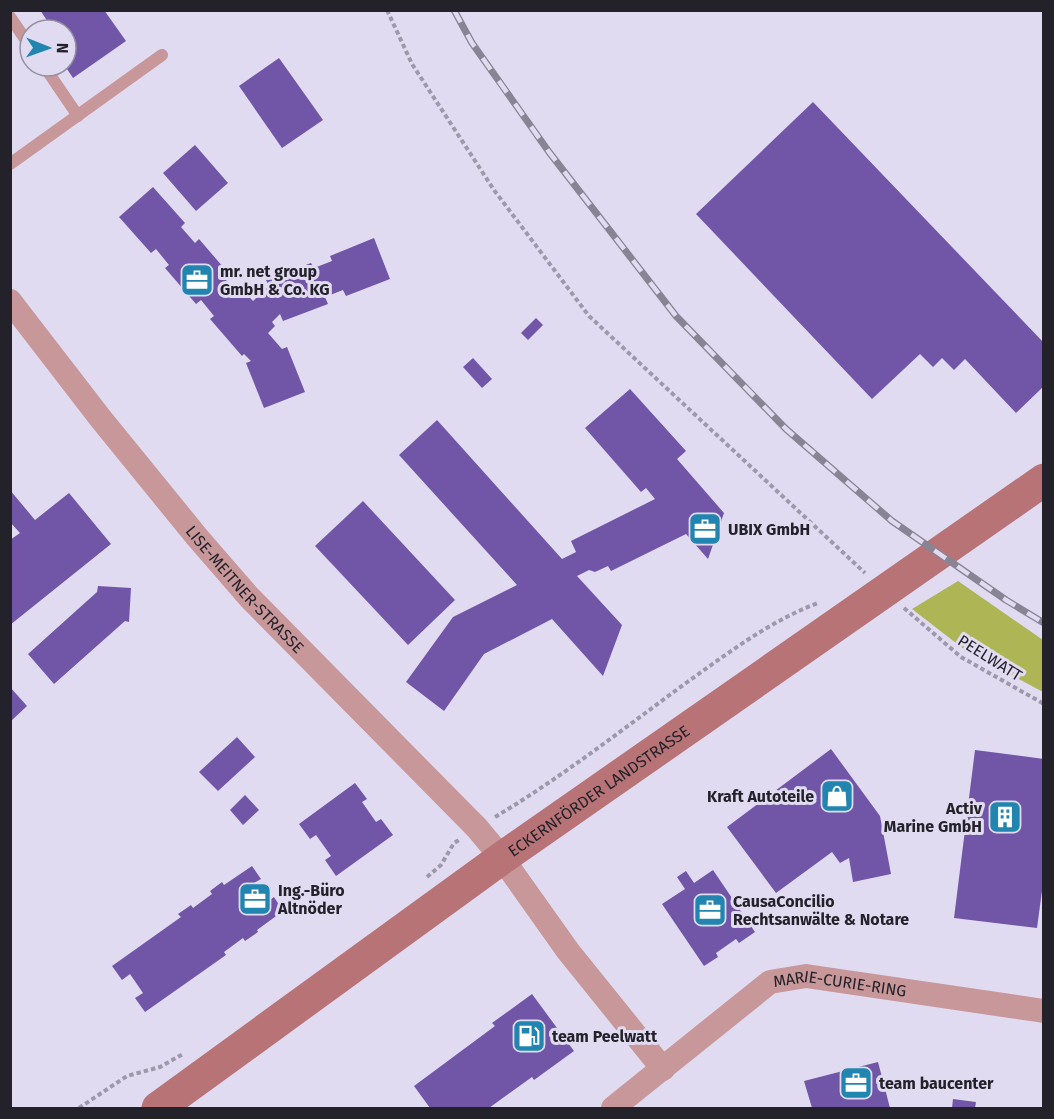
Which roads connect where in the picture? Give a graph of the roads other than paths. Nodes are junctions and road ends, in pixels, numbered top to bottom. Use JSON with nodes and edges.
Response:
{"nodes":[{"id":1,"x":162,"y":54,"type":"dead end"},
{"id":2,"x":52,"y":78,"type":"edge"},
{"id":3,"x":78,"y":116,"type":"junction"},
{"id":4,"x":10,"y":164,"type":"edge"},
{"id":5,"x":10,"y":301,"type":"edge"},
{"id":6,"x":1044,"y":480,"type":"edge"},
{"id":7,"x":502,"y":858,"type":"junction"},
{"id":8,"x":1044,"y":1011,"type":"edge"},
{"id":9,"x":663,"y":1069,"type":"junction"},
{"id":10,"x":158,"y":1108,"type":"edge"},
{"id":11,"x":614,"y":1108,"type":"edge"}],
"edges":[{"from":1,"to":3,"type":"lane"},
{"from":2,"to":3,"type":"lane"},
{"from":3,"to":4,"type":"lane"},
{"from":5,"to":7,"type":"street","name":"LISE-MEITNER-STRASSE"},
{"from":6,"to":7,"type":"street","name":"ECKERNFÖRDER LANDSTRASSE"},
{"from":7,"to":9,"type":"street"},
{"from":7,"to":10,"type":"street","name":"ECKERNFÖRDER LANDSTRASSE"},
{"from":8,"to":9,"type":"street","name":"MARIE-CURIE-RING"},
{"from":9,"to":11,"type":"street","name":"MARIE-CURIE-RING"}]}
